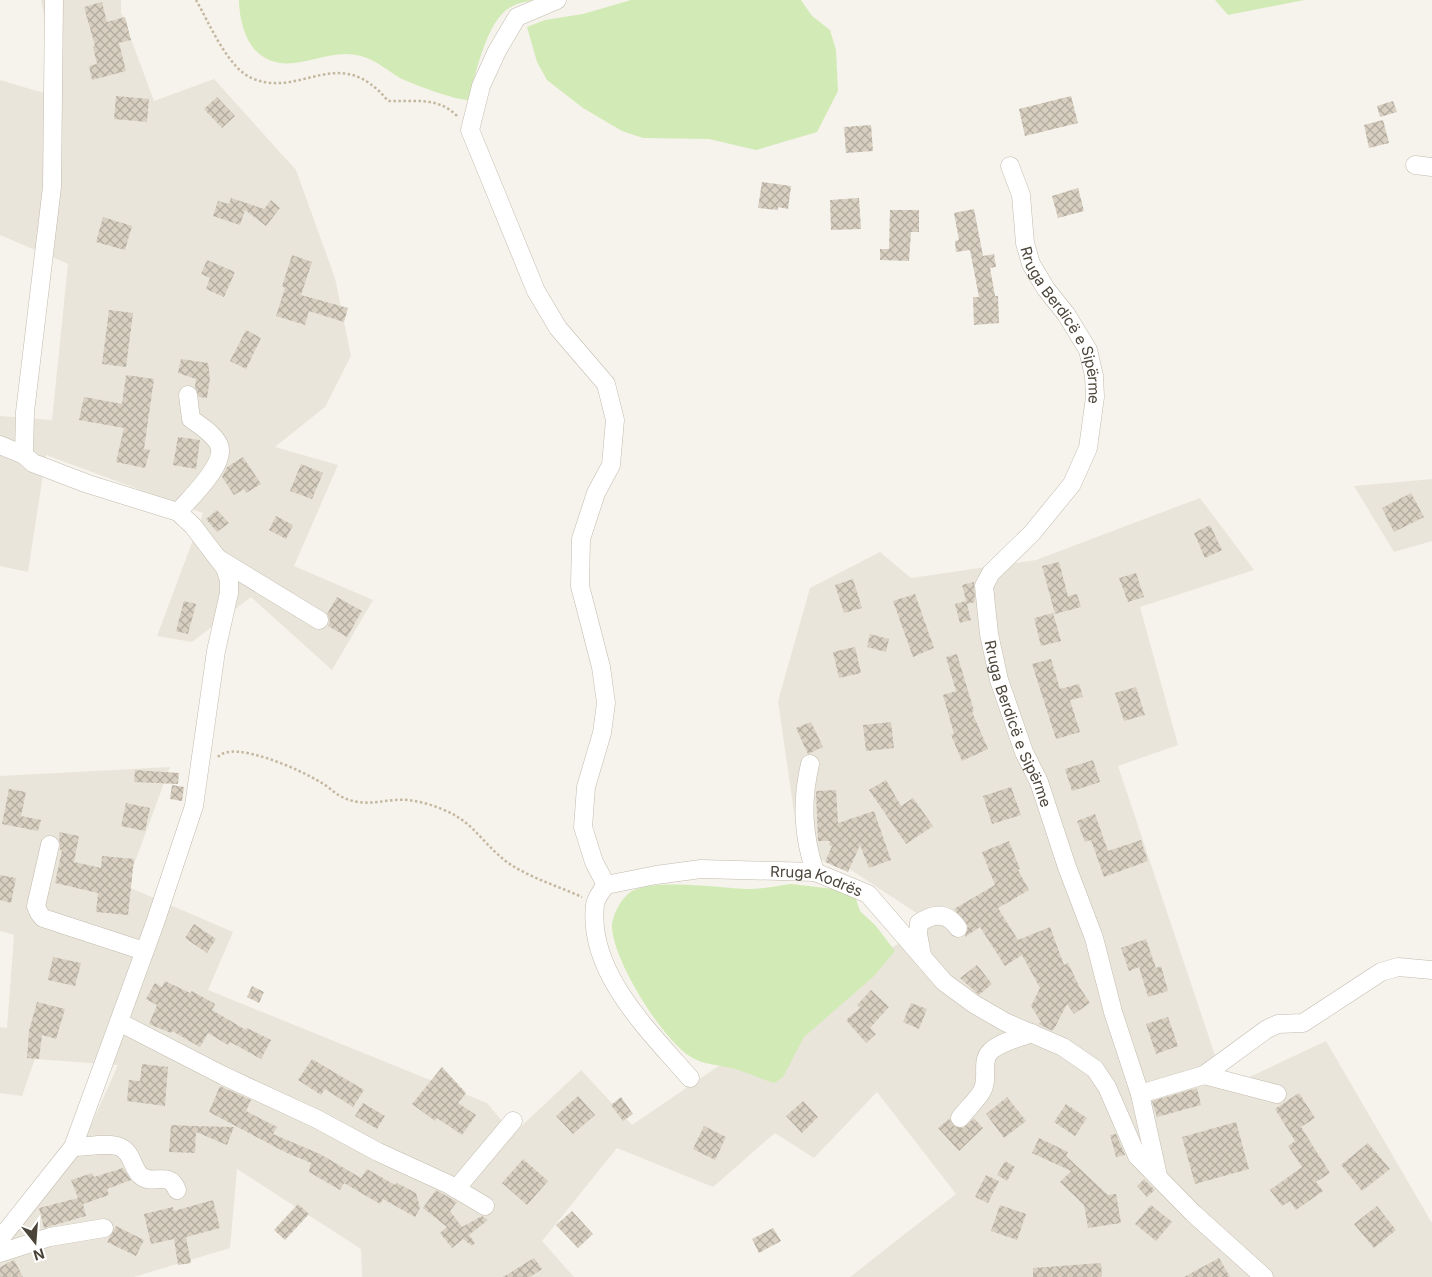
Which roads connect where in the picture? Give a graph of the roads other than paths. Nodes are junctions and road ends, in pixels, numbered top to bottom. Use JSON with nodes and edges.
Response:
{"nodes":[{"id":1,"x":54,"y":0,"type":"edge"},
{"id":2,"x":557,"y":0,"type":"edge"},
{"id":3,"x":1010,"y":166,"type":"dead end"},
{"id":4,"x":188,"y":395,"type":"dead end"},
{"id":5,"x":0,"y":445,"type":"edge"},
{"id":6,"x":24,"y":455,"type":"junction"},
{"id":7,"x":178,"y":512,"type":"junction"},
{"id":8,"x":216,"y":557,"type":"junction"},
{"id":9,"x":319,"y":620,"type":"dead end"},
{"id":10,"x":810,"y":764,"type":"dead end"},
{"id":11,"x":50,"y":845,"type":"dead end"},
{"id":12,"x":815,"y":872,"type":"junction"},
{"id":13,"x":606,"y":885,"type":"junction"},
{"id":14,"x":958,"y":928,"type":"dead end"},
{"id":15,"x":144,"y":952,"type":"junction"},
{"id":16,"x":922,"y":956,"type":"junction"},
{"id":17,"x":1432,"y":970,"type":"edge"},
{"id":18,"x":119,"y":1022,"type":"junction"},
{"id":19,"x":1032,"y":1034,"type":"junction"},
{"id":20,"x":1204,"y":1075,"type":"junction"},
{"id":21,"x":690,"y":1078,"type":"dead end"},
{"id":22,"x":1140,"y":1094,"type":"junction"},
{"id":23,"x":1277,"y":1094,"type":"dead end"},
{"id":24,"x":960,"y":1118,"type":"dead end"},
{"id":25,"x":512,"y":1121,"type":"dead end"},
{"id":26,"x":73,"y":1147,"type":"junction"},
{"id":27,"x":1158,"y":1176,"type":"junction"},
{"id":28,"x":456,"y":1189,"type":"junction"},
{"id":29,"x":177,"y":1190,"type":"dead end"},
{"id":30,"x":485,"y":1206,"type":"dead end"},
{"id":31,"x":104,"y":1228,"type":"dead end"},
{"id":32,"x":0,"y":1239,"type":"edge"},
{"id":33,"x":0,"y":1253,"type":"edge"},
{"id":34,"x":1264,"y":1277,"type":"edge"}],
"edges":[{"from":1,"to":6,"type":"street"},
{"from":2,"to":13,"type":"street"},
{"from":3,"to":22,"type":"street","name":"Rruga Berdicë e Sipërme"},
{"from":4,"to":7,"type":"street"},
{"from":5,"to":6,"type":"street"},
{"from":6,"to":7,"type":"street"},
{"from":7,"to":8,"type":"street"},
{"from":8,"to":9,"type":"street"},
{"from":8,"to":15,"type":"street"},
{"from":10,"to":12,"type":"street"},
{"from":11,"to":15,"type":"street"},
{"from":12,"to":13,"type":"street","name":"Rruga Kodrës"},
{"from":12,"to":16,"type":"street","name":"Rruga Kodrës"},
{"from":13,"to":21,"type":"street"},
{"from":14,"to":16,"type":"street"},
{"from":15,"to":18,"type":"street"},
{"from":16,"to":19,"type":"street","name":"Rruga Kodrës"},
{"from":17,"to":20,"type":"street"},
{"from":18,"to":26,"type":"street"},
{"from":18,"to":28,"type":"street"},
{"from":19,"to":24,"type":"street"},
{"from":19,"to":27,"type":"street","name":"Rruga Kodrës"},
{"from":20,"to":22,"type":"street"},
{"from":20,"to":23,"type":"street"},
{"from":22,"to":27,"type":"street","name":"Rruga Berdicë e Sipërme"},
{"from":25,"to":28,"type":"street"},
{"from":26,"to":29,"type":"street"},
{"from":26,"to":32,"type":"street"},
{"from":27,"to":34,"type":"street"},
{"from":28,"to":30,"type":"street"},
{"from":31,"to":33,"type":"street"}]}
